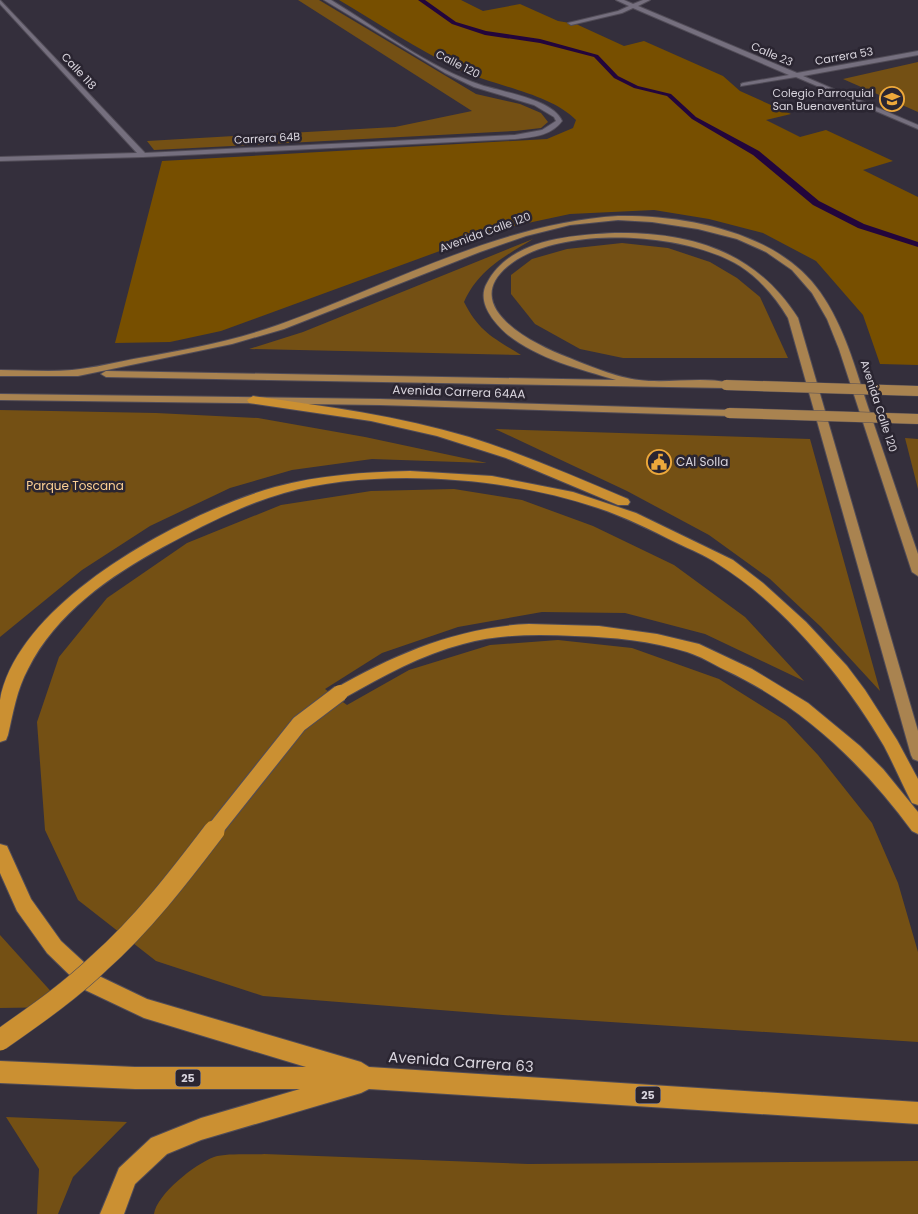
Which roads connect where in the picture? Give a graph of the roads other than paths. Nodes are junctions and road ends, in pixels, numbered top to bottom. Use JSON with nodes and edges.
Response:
{"nodes":[{"id":1,"x":327,"y":0,"type":"edge"},
{"id":2,"x":619,"y":0,"type":"edge"},
{"id":3,"x":647,"y":0,"type":"edge"},
{"id":4,"x":0,"y":1,"type":"edge"},
{"id":5,"x":634,"y":6,"type":"junction"},
{"id":6,"x":571,"y":23,"type":"dead end"},
{"id":7,"x":918,"y":53,"type":"edge"},
{"id":8,"x":794,"y":75,"type":"junction"},
{"id":9,"x":743,"y":85,"type":"dead end"},
{"id":10,"x":918,"y":127,"type":"edge"},
{"id":11,"x":536,"y":134,"type":"joint"},
{"id":12,"x":143,"y":155,"type":"junction"},
{"id":13,"x":0,"y":159,"type":"edge"},
{"id":14,"x":0,"y":373,"type":"edge"},
{"id":15,"x":71,"y":373,"type":"junction"},
{"id":16,"x":636,"y":383,"type":"junction"},
{"id":17,"x":918,"y":391,"type":"edge"},
{"id":18,"x":0,"y":397,"type":"edge"},
{"id":19,"x":253,"y":400,"type":"junction"},
{"id":20,"x":918,"y":419,"type":"edge"},
{"id":21,"x":720,"y":558,"type":"junction"},
{"id":22,"x":918,"y":572,"type":"edge"},
{"id":23,"x":0,"y":735,"type":"edge"},
{"id":24,"x":918,"y":755,"type":"edge"},
{"id":25,"x":918,"y":798,"type":"edge"},
{"id":26,"x":918,"y":826,"type":"edge"},
{"id":27,"x":0,"y":852,"type":"edge"},
{"id":28,"x":0,"y":1040,"type":"edge"},
{"id":29,"x":0,"y":1072,"type":"edge"},
{"id":30,"x":377,"y":1078,"type":"junction"},
{"id":31,"x":918,"y":1112,"type":"edge"},
{"id":32,"x":112,"y":1214,"type":"edge"}],
"edges":[{"from":1,"to":11,"type":"street","name":"Calle 120"},
{"from":2,"to":5,"type":"street","name":"Calle 23"},
{"from":3,"to":5,"type":"street"},
{"from":4,"to":12,"type":"street","name":"Calle 118"},
{"from":5,"to":6,"type":"street"},
{"from":5,"to":8,"type":"street","name":"Calle 23"},
{"from":7,"to":8,"type":"street","name":"Carrera 53"},
{"from":8,"to":9,"type":"street","name":"Carrera 53"},
{"from":8,"to":10,"type":"street","name":"Calle 23"},
{"from":11,"to":12,"type":"street","name":"Carrera 64B"},
{"from":12,"to":13,"type":"street","name":"Carrera 64B"},
{"from":14,"to":15,"type":"main road","name":"Avenida Carrera 64AA"},
{"from":15,"to":16,"type":"main road","name":"Avenida Carrera 64AA"},
{"from":15,"to":22,"type":"main road","name":"Avenida Calle 120"},
{"from":16,"to":17,"type":"main road","name":"Avenida Carrera 64AA","bridge":true},
{"from":16,"to":24,"type":"main road"},
{"from":18,"to":19,"type":"main road","name":"Avenida Carrera 64AA"},
{"from":19,"to":20,"type":"main road","name":"Avenida Carrera 64AA","bridge":true},
{"from":19,"to":21,"type":"highway"},
{"from":21,"to":23,"type":"highway"},
{"from":21,"to":25,"type":"highway"},
{"from":26,"to":28,"type":"highway","bridge":true},
{"from":27,"to":30,"type":"highway"},
{"from":29,"to":30,"type":"highway","name":"Avenida Carrera 63","number":"25"},
{"from":30,"to":31,"type":"highway","name":"Avenida Carrera 63","number":"25"},
{"from":30,"to":32,"type":"highway"}]}
